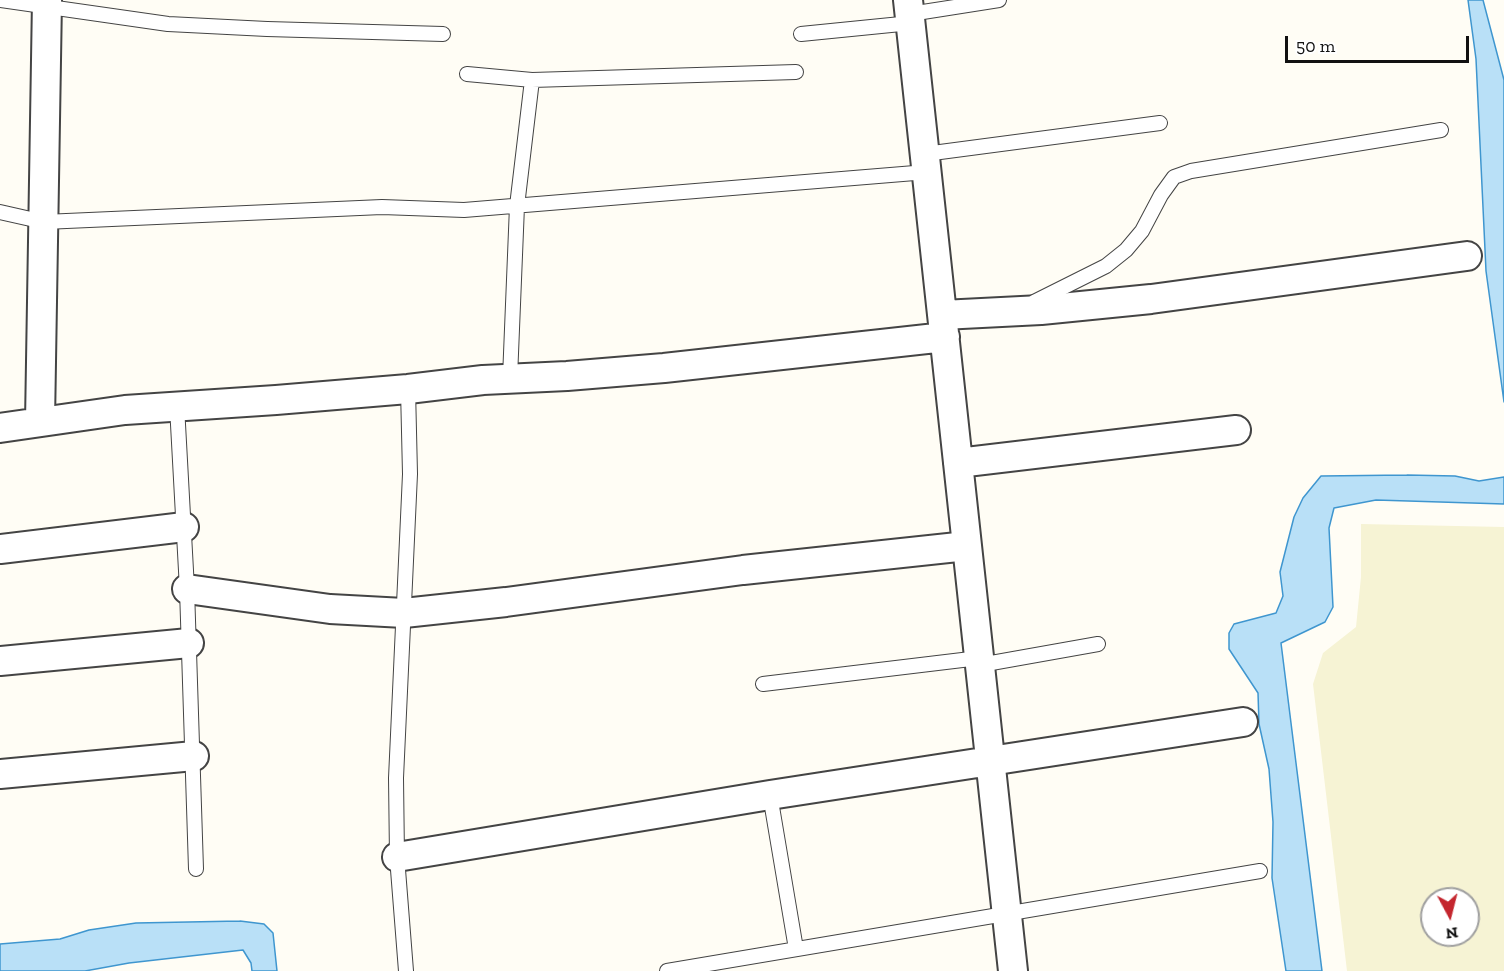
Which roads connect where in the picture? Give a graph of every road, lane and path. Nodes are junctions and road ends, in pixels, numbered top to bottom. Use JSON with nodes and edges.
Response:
{"nodes":[{"id":1,"x":1,"y":0,"type":"edge"},
{"id":2,"x":999,"y":0,"type":"edge"},
{"id":3,"x":47,"y":4,"type":"edge"},
{"id":4,"x":910,"y":12,"type":"edge"},
{"id":5,"x":443,"y":34,"type":"dead end"},
{"id":6,"x":801,"y":34,"type":"dead end"},
{"id":7,"x":796,"y":72,"type":"dead end"},
{"id":8,"x":467,"y":74,"type":"dead end"},
{"id":9,"x":532,"y":80,"type":"junction"},
{"id":10,"x":1160,"y":123,"type":"dead end"},
{"id":11,"x":1441,"y":130,"type":"dead end"},
{"id":12,"x":926,"y":163,"type":"junction"},
{"id":13,"x":517,"y":206,"type":"junction"},
{"id":14,"x":0,"y":212,"type":"edge"},
{"id":15,"x":44,"y":222,"type":"junction"},
{"id":16,"x":1467,"y":256,"type":"dead end"},
{"id":17,"x":1006,"y":312,"type":"junction"},
{"id":18,"x":944,"y":326,"type":"junction"},
{"id":19,"x":510,"y":378,"type":"junction"},
{"id":20,"x":408,"y":389,"type":"junction"},
{"id":21,"x":177,"y":406,"type":"junction"},
{"id":22,"x":40,"y":422,"type":"junction"},
{"id":23,"x":0,"y":428,"type":"edge"},
{"id":24,"x":1236,"y":430,"type":"dead end"},
{"id":25,"x":958,"y":462,"type":"junction"},
{"id":26,"x":184,"y":526,"type":"junction"},
{"id":27,"x":967,"y":546,"type":"junction"},
{"id":28,"x":0,"y":549,"type":"edge"},
{"id":29,"x":187,"y":589,"type":"junction"},
{"id":30,"x":404,"y":613,"type":"junction"},
{"id":31,"x":189,"y":643,"type":"junction"},
{"id":32,"x":1098,"y":644,"type":"dead end"},
{"id":33,"x":0,"y":661,"type":"edge"},
{"id":34,"x":979,"y":661,"type":"junction"},
{"id":35,"x":763,"y":684,"type":"dead end"},
{"id":36,"x":1243,"y":722,"type":"dead end"},
{"id":37,"x":194,"y":756,"type":"junction"},
{"id":38,"x":990,"y":762,"type":"junction"},
{"id":39,"x":0,"y":774,"type":"edge"},
{"id":40,"x":770,"y":795,"type":"junction"},
{"id":41,"x":397,"y":856,"type":"junction"},
{"id":42,"x":196,"y":869,"type":"dead end"},
{"id":43,"x":1260,"y":871,"type":"dead end"},
{"id":44,"x":1006,"y":913,"type":"junction"},
{"id":45,"x":796,"y":949,"type":"junction"},
{"id":46,"x":406,"y":971,"type":"edge"},
{"id":47,"x":667,"y":971,"type":"edge"},
{"id":48,"x":1013,"y":971,"type":"edge"}],
"edges":[{"from":1,"to":3,"type":"lane"},
{"from":2,"to":4,"type":"lane"},
{"from":3,"to":5,"type":"lane"},
{"from":3,"to":15,"type":"street"},
{"from":4,"to":6,"type":"lane"},
{"from":4,"to":12,"type":"street"},
{"from":7,"to":9,"type":"lane"},
{"from":8,"to":9,"type":"lane"},
{"from":9,"to":13,"type":"lane"},
{"from":10,"to":12,"type":"lane"},
{"from":11,"to":17,"type":"lane"},
{"from":12,"to":13,"type":"lane"},
{"from":12,"to":18,"type":"street"},
{"from":13,"to":15,"type":"lane"},
{"from":13,"to":19,"type":"lane"},
{"from":14,"to":15,"type":"lane"},
{"from":15,"to":22,"type":"street"},
{"from":16,"to":17,"type":"street"},
{"from":17,"to":18,"type":"street"},
{"from":18,"to":19,"type":"street"},
{"from":18,"to":25,"type":"street"},
{"from":19,"to":20,"type":"street"},
{"from":20,"to":21,"type":"street"},
{"from":20,"to":30,"type":"lane"},
{"from":21,"to":22,"type":"street"},
{"from":21,"to":26,"type":"lane"},
{"from":22,"to":23,"type":"street"},
{"from":24,"to":25,"type":"street"},
{"from":25,"to":27,"type":"street"},
{"from":26,"to":28,"type":"street"},
{"from":26,"to":29,"type":"lane"},
{"from":27,"to":30,"type":"street"},
{"from":27,"to":34,"type":"street"},
{"from":29,"to":30,"type":"street"},
{"from":29,"to":31,"type":"lane"},
{"from":30,"to":41,"type":"lane"},
{"from":31,"to":33,"type":"street"},
{"from":31,"to":37,"type":"lane"},
{"from":32,"to":34,"type":"lane"},
{"from":34,"to":35,"type":"lane"},
{"from":34,"to":38,"type":"street"},
{"from":36,"to":38,"type":"street"},
{"from":37,"to":39,"type":"street"},
{"from":37,"to":42,"type":"lane"},
{"from":38,"to":40,"type":"street"},
{"from":38,"to":44,"type":"street"},
{"from":40,"to":41,"type":"street"},
{"from":40,"to":45,"type":"lane"},
{"from":41,"to":46,"type":"lane"},
{"from":43,"to":44,"type":"lane"},
{"from":44,"to":45,"type":"lane"},
{"from":44,"to":48,"type":"street"},
{"from":45,"to":47,"type":"lane"}]}
